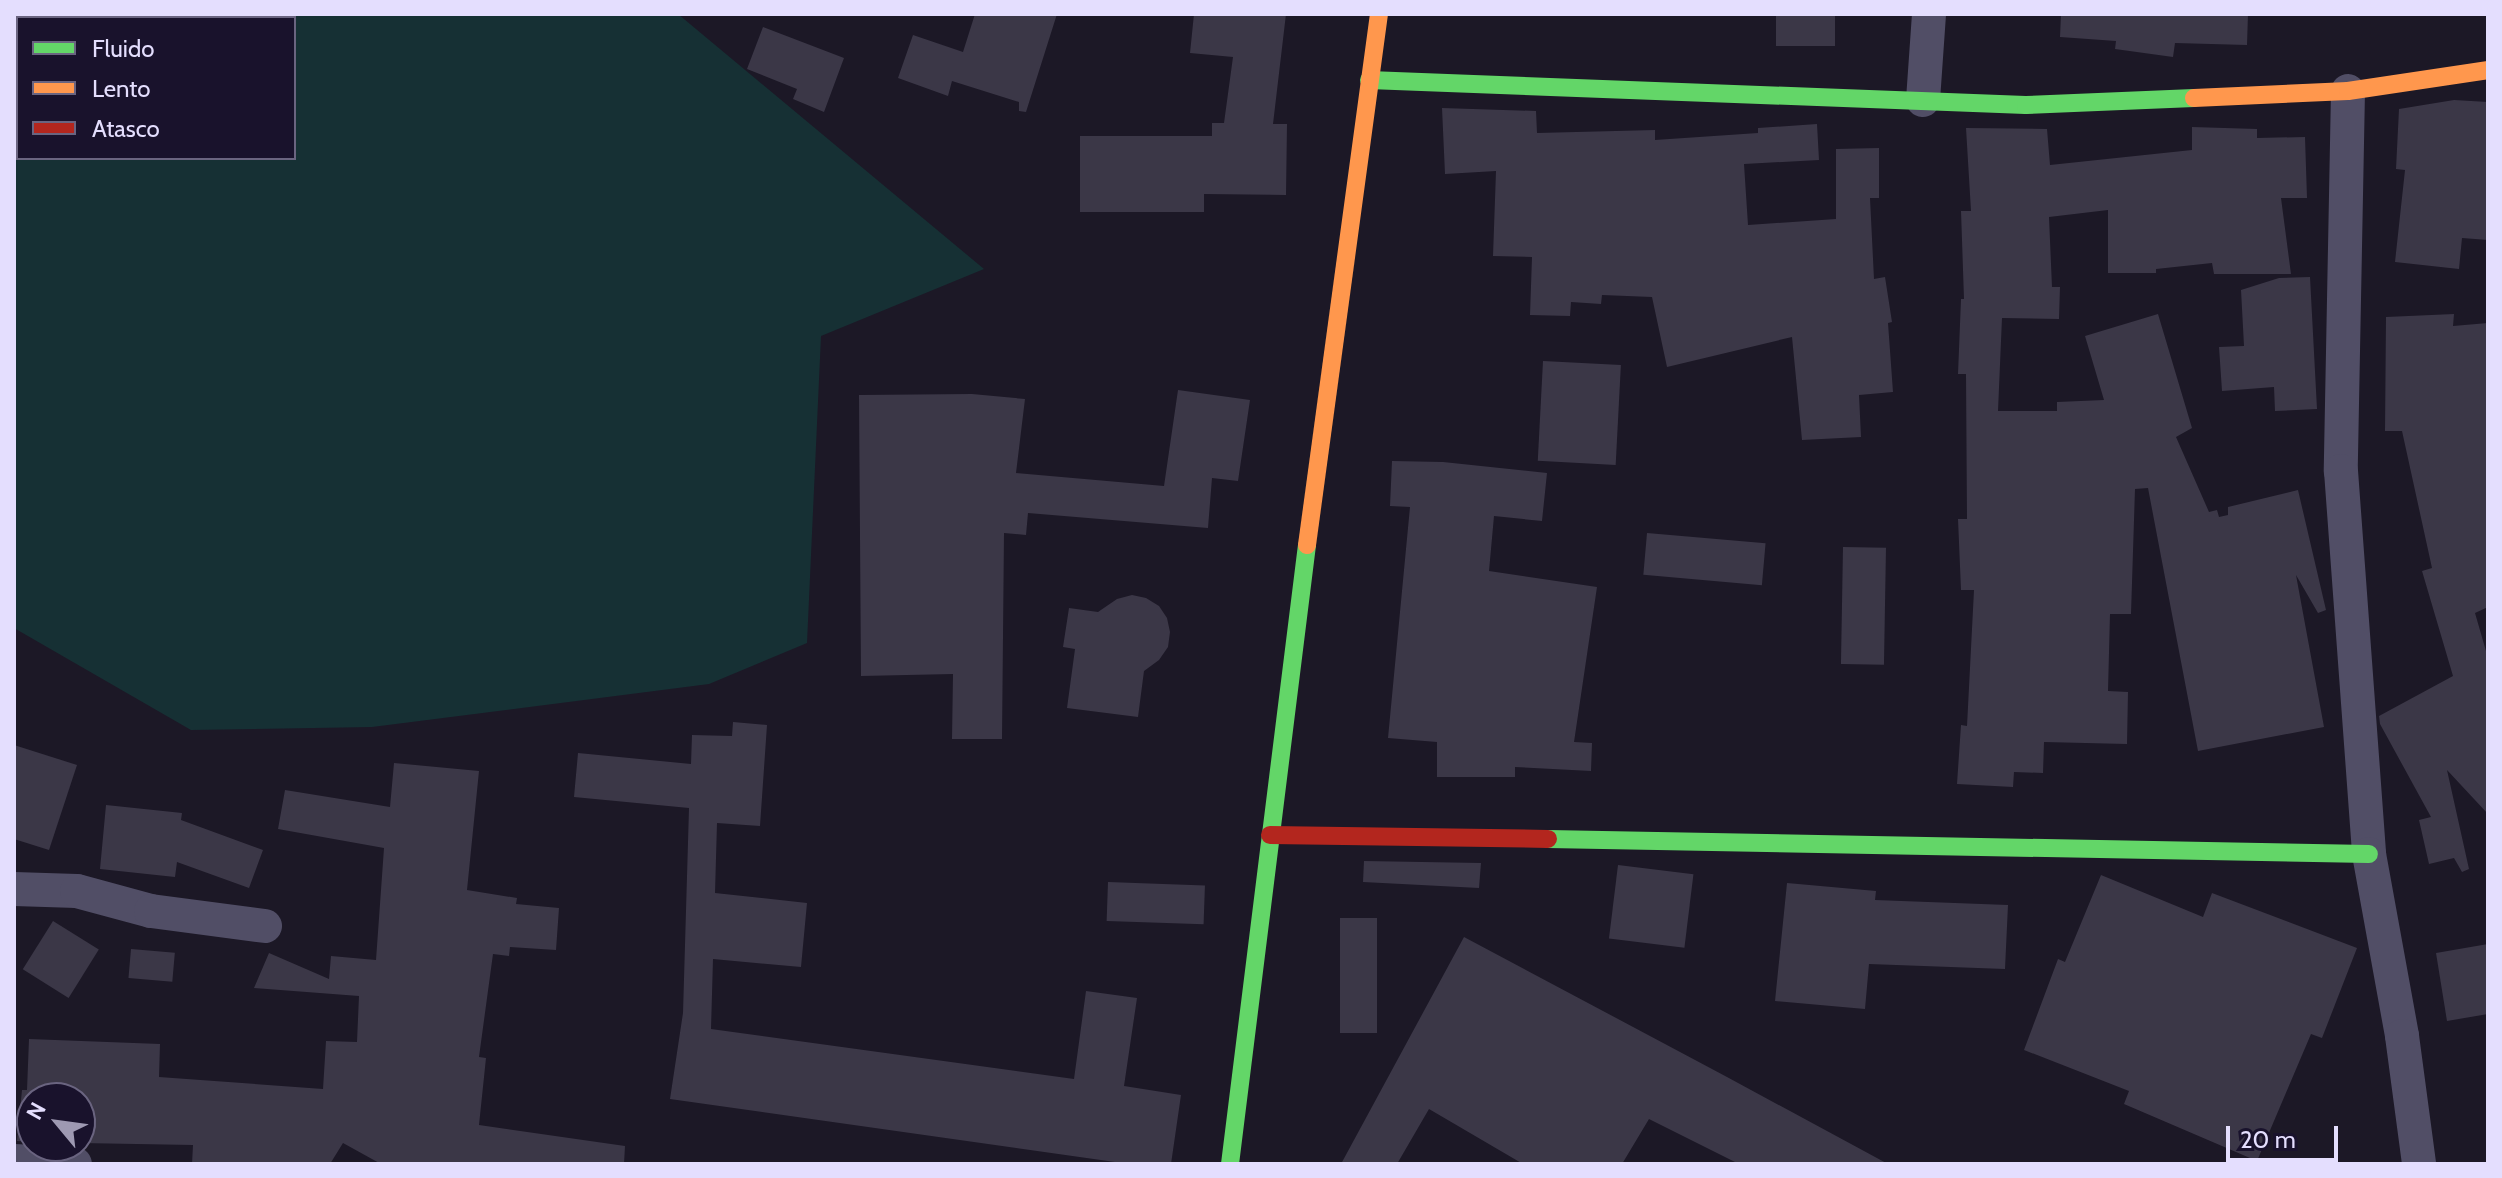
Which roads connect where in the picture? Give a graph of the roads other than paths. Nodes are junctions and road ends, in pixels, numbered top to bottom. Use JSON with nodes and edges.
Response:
{"nodes":[{"id":1,"x":1379,"y":14,"type":"edge"},
{"id":2,"x":1929,"y":14,"type":"edge"},
{"id":3,"x":2488,"y":70,"type":"edge"},
{"id":4,"x":1369,"y":80,"type":"junction"},
{"id":5,"x":2348,"y":91,"type":"junction"},
{"id":6,"x":1923,"y":100,"type":"junction"},
{"id":7,"x":1270,"y":835,"type":"junction"},
{"id":8,"x":2369,"y":854,"type":"junction"},
{"id":9,"x":14,"y":889,"type":"edge"},
{"id":10,"x":265,"y":926,"type":"dead end"},
{"id":11,"x":14,"y":1161,"type":"edge"},
{"id":12,"x":75,"y":1164,"type":"edge"},
{"id":13,"x":1230,"y":1164,"type":"edge"},
{"id":14,"x":2419,"y":1164,"type":"edge"}],
"edges":[{"from":1,"to":4,"type":"street"},
{"from":2,"to":6,"type":"street"},
{"from":3,"to":5,"type":"street"},
{"from":4,"to":6,"type":"street"},
{"from":4,"to":7,"type":"street"},
{"from":5,"to":6,"type":"street"},
{"from":5,"to":8,"type":"street"},
{"from":7,"to":8,"type":"street"},
{"from":7,"to":13,"type":"street"},
{"from":8,"to":14,"type":"street"},
{"from":9,"to":10,"type":"street"},
{"from":11,"to":12,"type":"street"}]}
